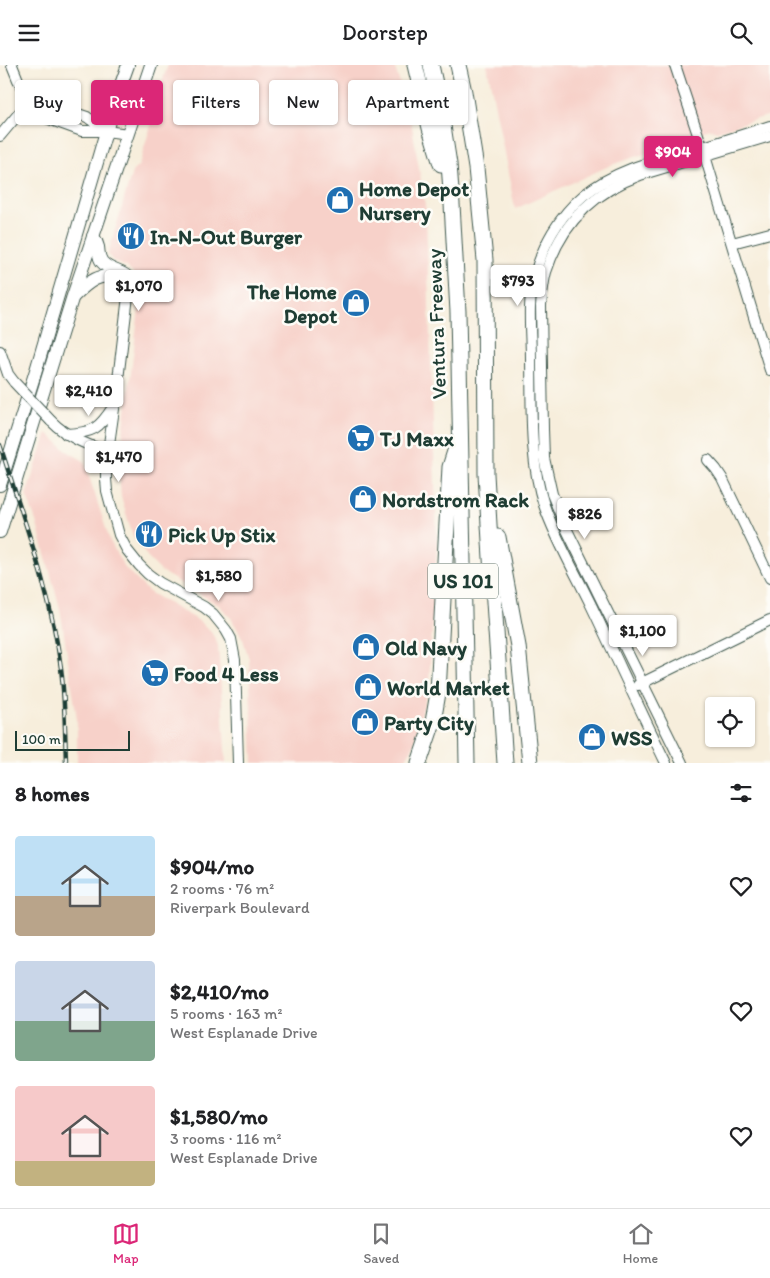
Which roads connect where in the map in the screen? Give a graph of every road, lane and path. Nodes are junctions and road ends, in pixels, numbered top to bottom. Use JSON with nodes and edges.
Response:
{"nodes":[{"id":1,"x":12,"y":65,"type":"edge"},
{"id":2,"x":128,"y":65,"type":"edge"},
{"id":3,"x":151,"y":65,"type":"edge"},
{"id":4,"x":416,"y":65,"type":"edge"},
{"id":5,"x":431,"y":65,"type":"edge"},
{"id":6,"x":459,"y":65,"type":"edge"},
{"id":7,"x":676,"y":65,"type":"edge"},
{"id":8,"x":18,"y":80,"type":"edge"},
{"id":9,"x":81,"y":115,"type":"edge"},
{"id":10,"x":15,"y":118,"type":"edge"},
{"id":11,"x":66,"y":125,"type":"edge"},
{"id":12,"x":770,"y":126,"type":"edge"},
{"id":13,"x":106,"y":131,"type":"junction"},
{"id":14,"x":128,"y":134,"type":"junction"},
{"id":15,"x":0,"y":136,"type":"edge"},
{"id":16,"x":770,"y":136,"type":"edge"},
{"id":17,"x":704,"y":151,"type":"junction"},
{"id":18,"x":452,"y":204,"type":"junction"},
{"id":19,"x":770,"y":233,"type":"edge"},
{"id":20,"x":93,"y":236,"type":"junction"},
{"id":21,"x":732,"y":243,"type":"junction"},
{"id":22,"x":128,"y":296,"type":"junction"},
{"id":23,"x":72,"y":299,"type":"junction"},
{"id":24,"x":0,"y":351,"type":"edge"},
{"id":25,"x":770,"y":370,"type":"edge"},
{"id":26,"x":114,"y":405,"type":"junction"},
{"id":27,"x":461,"y":429,"type":"junction"},
{"id":28,"x":65,"y":434,"type":"junction"},
{"id":29,"x":108,"y":452,"type":"junction"},
{"id":30,"x":708,"y":460,"type":"dead end"},
{"id":31,"x":486,"y":474,"type":"junction"},
{"id":32,"x":0,"y":485,"type":"edge"},
{"id":33,"x":0,"y":533,"type":"edge"},
{"id":34,"x":770,"y":578,"type":"edge"},
{"id":35,"x":770,"y":620,"type":"edge"},
{"id":36,"x":642,"y":683,"type":"junction"},
{"id":37,"x":631,"y":690,"type":"junction"},
{"id":38,"x":238,"y":763,"type":"edge"},
{"id":39,"x":420,"y":763,"type":"edge"},
{"id":40,"x":467,"y":763,"type":"edge"},
{"id":41,"x":505,"y":763,"type":"edge"},
{"id":42,"x":530,"y":763,"type":"edge"},
{"id":43,"x":666,"y":763,"type":"edge"},
{"id":44,"x":682,"y":763,"type":"edge"}],
"edges":[{"from":1,"to":8,"type":"street"},
{"from":2,"to":13,"type":"main road"},
{"from":3,"to":14,"type":"main road"},
{"from":4,"to":18,"type":"highway"},
{"from":5,"to":18,"type":"highway","name":"Ventura Freeway","number":"US 101"},
{"from":6,"to":31,"type":"highway","number":"US 101"},
{"from":7,"to":17,"type":"street"},
{"from":9,"to":13,"type":"street"},
{"from":10,"to":15,"type":"street"},
{"from":11,"to":13,"type":"street"},
{"from":12,"to":17,"type":"street"},
{"from":13,"to":14,"type":"street"},
{"from":13,"to":32,"type":"main road"},
{"from":14,"to":20,"type":"main road"},
{"from":16,"to":17,"type":"street"},
{"from":17,"to":21,"type":"street"},
{"from":17,"to":36,"type":"street"},
{"from":17,"to":37,"type":"street"},
{"from":18,"to":27,"type":"highway","name":"Ventura Freeway","number":"US 101"},
{"from":19,"to":21,"type":"street"},
{"from":20,"to":22,"type":"main road"},
{"from":20,"to":23,"type":"main road"},
{"from":21,"to":25,"type":"street"},
{"from":22,"to":23,"type":"main road"},
{"from":22,"to":26,"type":"street"},
{"from":23,"to":33,"type":"main road"},
{"from":24,"to":28,"type":"street","bridge":true},
{"from":26,"to":28,"type":"street"},
{"from":26,"to":29,"type":"street"},
{"from":27,"to":39,"type":"highway"},
{"from":27,"to":40,"type":"highway","name":"Ventura Freeway","number":"US 101"},
{"from":28,"to":29,"type":"street"},
{"from":29,"to":38,"type":"street"},
{"from":30,"to":34,"type":"street"},
{"from":31,"to":41,"type":"highway","number":"US 101"},
{"from":31,"to":42,"type":"highway"},
{"from":35,"to":36,"type":"street"},
{"from":36,"to":37,"type":"street"},
{"from":36,"to":44,"type":"street"},
{"from":37,"to":43,"type":"street"}]}
